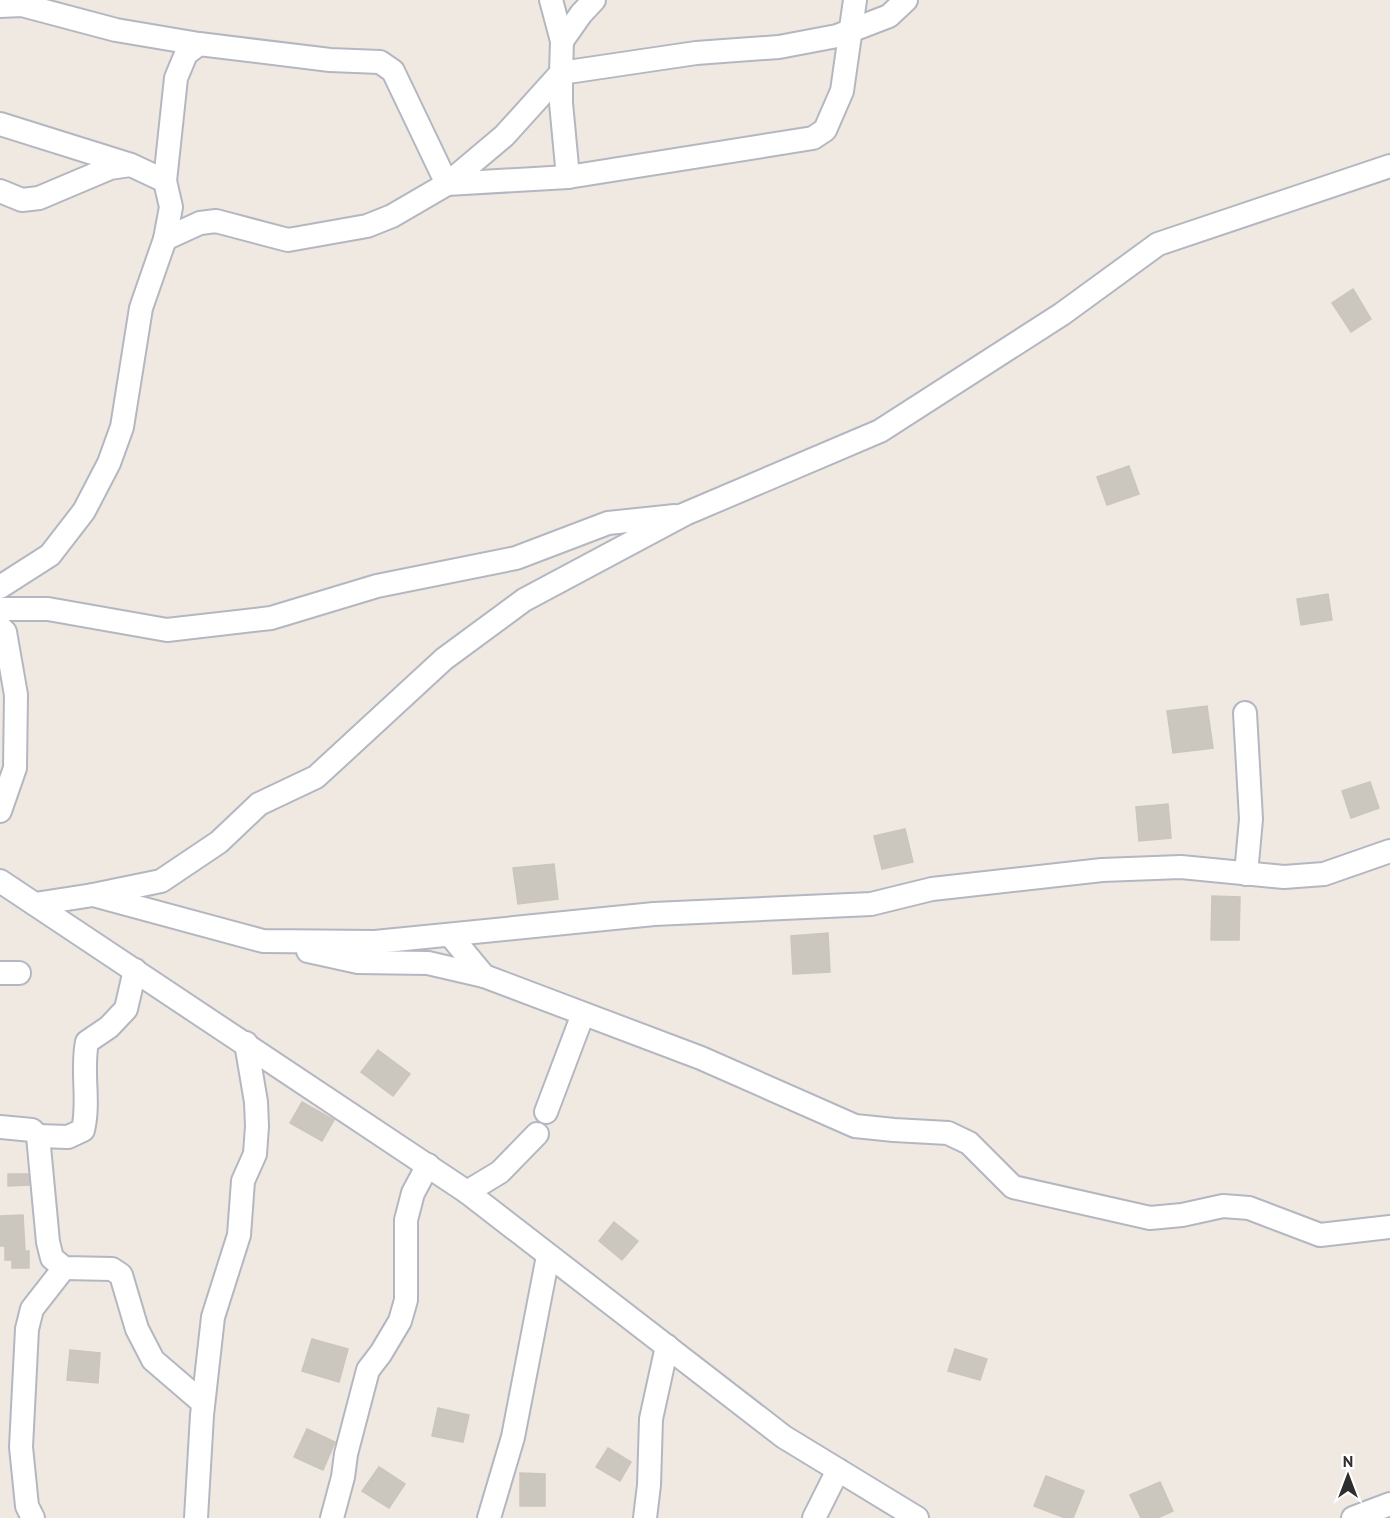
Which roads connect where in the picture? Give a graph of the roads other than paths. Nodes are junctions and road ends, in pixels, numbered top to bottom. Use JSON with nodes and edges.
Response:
{"nodes":[{"id":1,"x":551,"y":0,"type":"edge"},
{"id":2,"x":594,"y":0,"type":"edge"},
{"id":3,"x":855,"y":0,"type":"edge"},
{"id":4,"x":906,"y":0,"type":"edge"},
{"id":5,"x":0,"y":6,"type":"edge"},
{"id":6,"x":852,"y":30,"type":"junction"},
{"id":7,"x":562,"y":41,"type":"junction"},
{"id":8,"x":199,"y":44,"type":"junction"},
{"id":9,"x":561,"y":73,"type":"junction"},
{"id":10,"x":0,"y":124,"type":"edge"},
{"id":11,"x":131,"y":165,"type":"junction"},
{"id":12,"x":1390,"y":166,"type":"edge"},
{"id":13,"x":568,"y":177,"type":"junction"},
{"id":14,"x":165,"y":181,"type":"junction"},
{"id":15,"x":447,"y":184,"type":"junction"},
{"id":16,"x":0,"y":191,"type":"edge"},
{"id":17,"x":165,"y":239,"type":"junction"},
{"id":18,"x":685,"y":514,"type":"junction"},
{"id":19,"x":0,"y":587,"type":"edge"},
{"id":20,"x":0,"y":609,"type":"edge"},
{"id":21,"x":0,"y":627,"type":"edge"},
{"id":22,"x":1245,"y":713,"type":"dead end"},
{"id":23,"x":0,"y":811,"type":"edge"},
{"id":24,"x":1390,"y":851,"type":"edge"},
{"id":25,"x":1246,"y":874,"type":"junction"},
{"id":26,"x":0,"y":881,"type":"edge"},
{"id":27,"x":93,"y":894,"type":"junction"},
{"id":28,"x":35,"y":904,"type":"junction"},
{"id":29,"x":450,"y":935,"type":"junction"},
{"id":30,"x":263,"y":941,"type":"junction"},
{"id":31,"x":135,"y":970,"type":"junction"},
{"id":32,"x":484,"y":976,"type":"junction"},
{"id":33,"x":583,"y":1014,"type":"junction"},
{"id":34,"x":246,"y":1043,"type":"junction"},
{"id":35,"x":546,"y":1112,"type":"dead end"},
{"id":36,"x":0,"y":1127,"type":"edge"},
{"id":37,"x":537,"y":1134,"type":"dead end"},
{"id":38,"x":39,"y":1136,"type":"junction"},
{"id":39,"x":428,"y":1165,"type":"junction"},
{"id":40,"x":467,"y":1192,"type":"junction"},
{"id":41,"x":1390,"y":1227,"type":"edge"},
{"id":42,"x":548,"y":1256,"type":"junction"},
{"id":43,"x":64,"y":1268,"type":"junction"},
{"id":44,"x":667,"y":1346,"type":"junction"},
{"id":45,"x":203,"y":1403,"type":"junction"},
{"id":46,"x":837,"y":1470,"type":"junction"},
{"id":47,"x":1390,"y":1504,"type":"edge"},
{"id":48,"x":33,"y":1518,"type":"edge"},
{"id":49,"x":196,"y":1518,"type":"edge"},
{"id":50,"x":332,"y":1518,"type":"edge"},
{"id":51,"x":489,"y":1518,"type":"edge"},
{"id":52,"x":645,"y":1518,"type":"edge"},
{"id":53,"x":814,"y":1518,"type":"edge"},
{"id":54,"x":917,"y":1518,"type":"edge"},
{"id":55,"x":1353,"y":1518,"type":"edge"}],
"edges":[{"from":1,"to":7,"type":"street"},
{"from":2,"to":7,"type":"street"},
{"from":3,"to":6,"type":"street"},
{"from":4,"to":6,"type":"street"},
{"from":5,"to":8,"type":"street"},
{"from":6,"to":9,"type":"street"},
{"from":6,"to":13,"type":"street"},
{"from":7,"to":9,"type":"street"},
{"from":8,"to":14,"type":"street"},
{"from":8,"to":15,"type":"street"},
{"from":9,"to":13,"type":"street"},
{"from":9,"to":15,"type":"street"},
{"from":10,"to":11,"type":"street"},
{"from":11,"to":14,"type":"street"},
{"from":11,"to":16,"type":"street"},
{"from":12,"to":18,"type":"street"},
{"from":13,"to":15,"type":"street"},
{"from":14,"to":17,"type":"street"},
{"from":15,"to":17,"type":"street"},
{"from":17,"to":19,"type":"street"},
{"from":18,"to":20,"type":"street"},
{"from":18,"to":27,"type":"street"},
{"from":21,"to":23,"type":"street"},
{"from":22,"to":25,"type":"street"},
{"from":24,"to":25,"type":"street"},
{"from":25,"to":29,"type":"street"},
{"from":26,"to":28,"type":"street"},
{"from":27,"to":28,"type":"street"},
{"from":27,"to":30,"type":"street"},
{"from":28,"to":31,"type":"street"},
{"from":29,"to":30,"type":"street"},
{"from":29,"to":32,"type":"street"},
{"from":30,"to":32,"type":"street"},
{"from":31,"to":34,"type":"street"},
{"from":31,"to":38,"type":"street"},
{"from":32,"to":33,"type":"street"},
{"from":33,"to":35,"type":"street"},
{"from":33,"to":41,"type":"street"},
{"from":34,"to":39,"type":"street"},
{"from":34,"to":45,"type":"street"},
{"from":36,"to":38,"type":"street"},
{"from":37,"to":40,"type":"street"},
{"from":38,"to":43,"type":"street"},
{"from":39,"to":40,"type":"street"},
{"from":39,"to":50,"type":"street"},
{"from":40,"to":42,"type":"street"},
{"from":42,"to":44,"type":"street"},
{"from":42,"to":51,"type":"street"},
{"from":43,"to":45,"type":"street"},
{"from":43,"to":48,"type":"street"},
{"from":44,"to":46,"type":"street"},
{"from":44,"to":52,"type":"street"},
{"from":45,"to":49,"type":"street"},
{"from":46,"to":53,"type":"street"},
{"from":46,"to":54,"type":"street"},
{"from":47,"to":55,"type":"street"}]}
